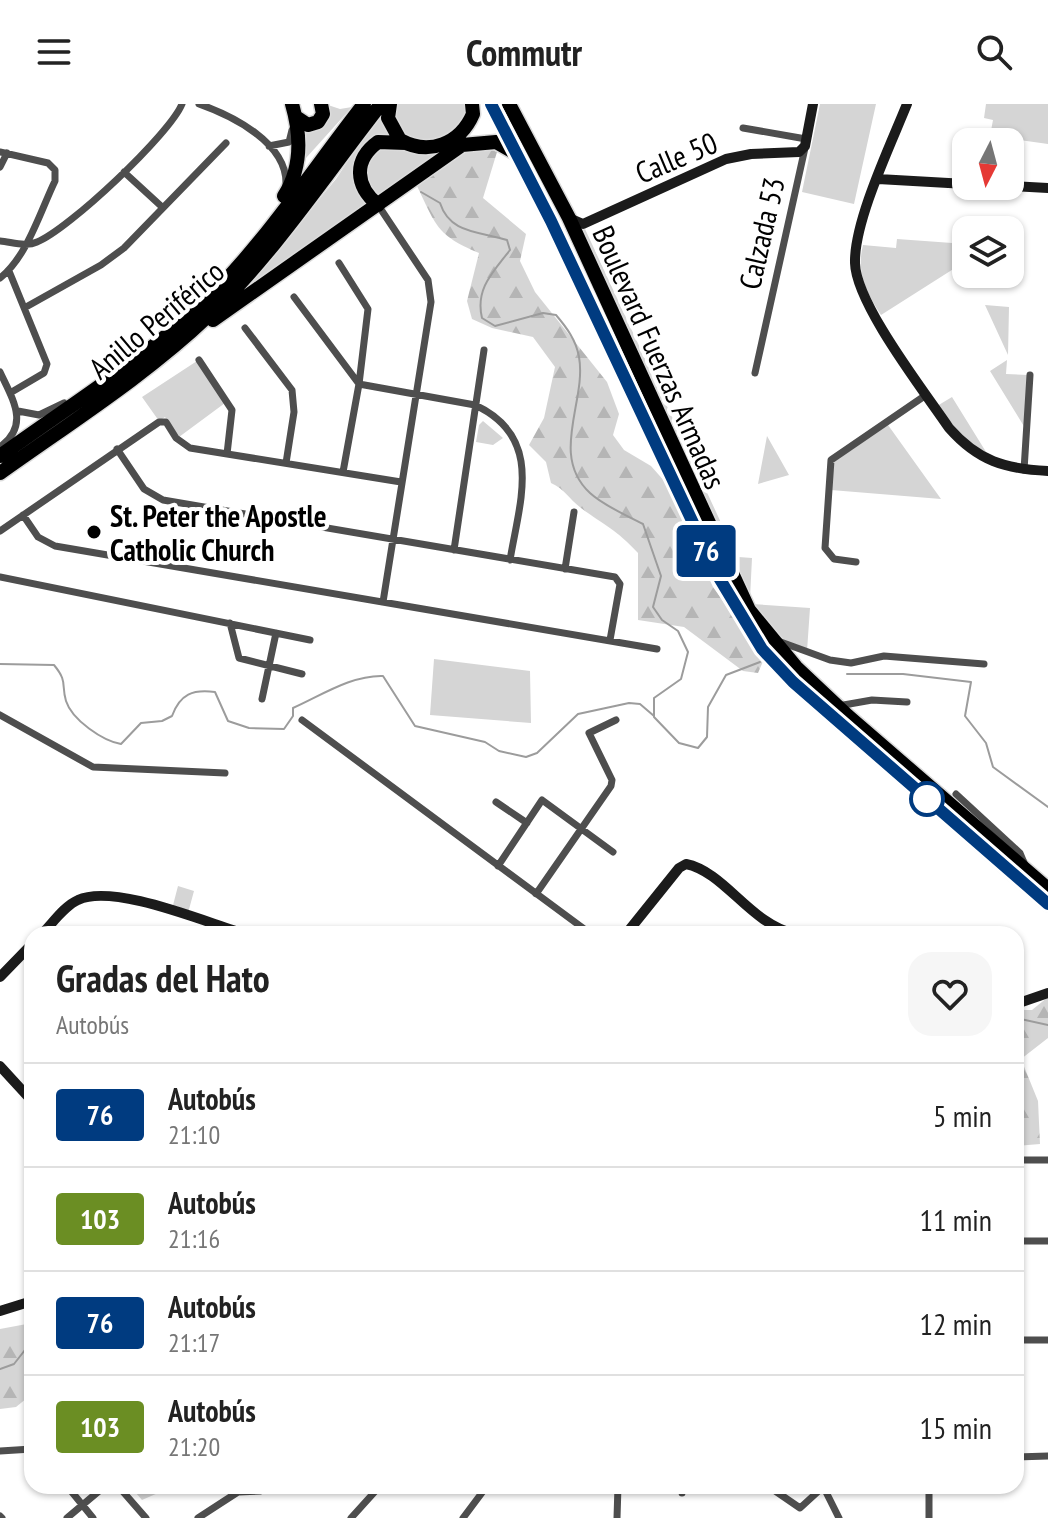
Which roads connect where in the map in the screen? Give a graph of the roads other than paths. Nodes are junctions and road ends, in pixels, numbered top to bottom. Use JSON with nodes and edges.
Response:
{"nodes":[{"id":1,"x":182,"y":104,"type":"edge"},
{"id":2,"x":199,"y":104,"type":"edge"},
{"id":3,"x":321,"y":104,"type":"edge"},
{"id":4,"x":364,"y":104,"type":"edge"},
{"id":5,"x":381,"y":104,"type":"edge"},
{"id":6,"x":390,"y":104,"type":"edge"},
{"id":7,"x":472,"y":104,"type":"edge"},
{"id":8,"x":491,"y":104,"type":"edge"},
{"id":9,"x":813,"y":104,"type":"edge"},
{"id":10,"x":907,"y":104,"type":"edge"},
{"id":11,"x":511,"y":105,"type":"edge"},
{"id":12,"x":293,"y":108,"type":"edge"},
{"id":13,"x":743,"y":128,"type":"dead end"},
{"id":14,"x":806,"y":142,"type":"junction"},
{"id":15,"x":226,"y":143,"type":"dead end"},
{"id":16,"x":406,"y":143,"type":"junction"},
{"id":17,"x":269,"y":146,"type":"junction"},
{"id":18,"x":3,"y":152,"type":"edge"},
{"id":19,"x":517,"y":154,"type":"junction"},
{"id":20,"x":0,"y":167,"type":"edge"},
{"id":21,"x":124,"y":172,"type":"junction"},
{"id":22,"x":878,"y":179,"type":"junction"},
{"id":23,"x":952,"y":183,"type":"edge"},
{"id":24,"x":1024,"y":187,"type":"edge"},
{"id":25,"x":1048,"y":188,"type":"edge"},
{"id":26,"x":283,"y":198,"type":"junction"},
{"id":27,"x":378,"y":205,"type":"junction"},
{"id":28,"x":161,"y":206,"type":"junction"},
{"id":29,"x":569,"y":218,"type":"junction"},
{"id":30,"x":268,"y":228,"type":"junction"},
{"id":31,"x":0,"y":241,"type":"edge"},
{"id":32,"x":25,"y":244,"type":"junction"},
{"id":33,"x":339,"y":263,"type":"dead end"},
{"id":34,"x":9,"y":271,"type":"junction"},
{"id":35,"x":0,"y":278,"type":"edge"},
{"id":36,"x":294,"y":297,"type":"dead end"},
{"id":37,"x":26,"y":307,"type":"junction"},
{"id":38,"x":245,"y":328,"type":"dead end"},
{"id":39,"x":484,"y":350,"type":"dead end"},
{"id":40,"x":199,"y":360,"type":"dead end"},
{"id":41,"x":154,"y":361,"type":"junction"},
{"id":42,"x":0,"y":372,"type":"edge"},
{"id":43,"x":755,"y":373,"type":"dead end"},
{"id":44,"x":1030,"y":375,"type":"dead end"},
{"id":45,"x":359,"y":384,"type":"junction"},
{"id":46,"x":92,"y":390,"type":"junction"},
{"id":47,"x":10,"y":393,"type":"junction"},
{"id":48,"x":416,"y":395,"type":"junction"},
{"id":49,"x":926,"y":395,"type":"junction"},
{"id":50,"x":475,"y":405,"type":"junction"},
{"id":51,"x":18,"y":411,"type":"junction"},
{"id":52,"x":0,"y":447,"type":"edge"},
{"id":53,"x":117,"y":449,"type":"junction"},
{"id":54,"x":227,"y":454,"type":"junction"},
{"id":55,"x":0,"y":456,"type":"edge"},
{"id":56,"x":286,"y":463,"type":"junction"},
{"id":57,"x":1024,"y":470,"type":"junction"},
{"id":58,"x":1048,"y":471,"type":"edge"},
{"id":59,"x":343,"y":472,"type":"junction"},
{"id":60,"x":0,"y":473,"type":"edge"},
{"id":61,"x":401,"y":482,"type":"junction"},
{"id":62,"x":574,"y":512,"type":"dead end"},
{"id":63,"x":23,"y":515,"type":"junction"},
{"id":64,"x":0,"y":531,"type":"edge"},
{"id":65,"x":392,"y":539,"type":"junction"},
{"id":66,"x":454,"y":550,"type":"junction"},
{"id":67,"x":510,"y":560,"type":"junction"},
{"id":68,"x":856,"y":562,"type":"dead end"},
{"id":69,"x":565,"y":569,"type":"junction"},
{"id":70,"x":0,"y":577,"type":"edge"},
{"id":71,"x":383,"y":602,"type":"junction"},
{"id":72,"x":230,"y":623,"type":"junction"},
{"id":73,"x":276,"y":633,"type":"junction"},
{"id":74,"x":769,"y":637,"type":"junction"},
{"id":75,"x":310,"y":640,"type":"dead end"},
{"id":76,"x":610,"y":640,"type":"junction"},
{"id":77,"x":657,"y":649,"type":"dead end"},
{"id":78,"x":984,"y":664,"type":"dead end"},
{"id":79,"x":269,"y":666,"type":"junction"},
{"id":80,"x":302,"y":674,"type":"dead end"},
{"id":81,"x":262,"y":699,"type":"dead end"},
{"id":82,"x":907,"y":702,"type":"dead end"},
{"id":83,"x":837,"y":706,"type":"junction"},
{"id":84,"x":0,"y":715,"type":"edge"},
{"id":85,"x":302,"y":720,"type":"dead end"},
{"id":86,"x":616,"y":720,"type":"dead end"},
{"id":87,"x":225,"y":773,"type":"dead end"},
{"id":88,"x":956,"y":794,"type":"dead end"},
{"id":89,"x":496,"y":802,"type":"dead end"},
{"id":90,"x":527,"y":823,"type":"junction"},
{"id":91,"x":582,"y":829,"type":"junction"},
{"id":92,"x":613,"y":852,"type":"dead end"},
{"id":93,"x":498,"y":866,"type":"junction"},
{"id":94,"x":1026,"y":867,"type":"junction"},
{"id":95,"x":1048,"y":889,"type":"edge"},
{"id":96,"x":536,"y":894,"type":"junction"},
{"id":97,"x":1048,"y":904,"type":"edge"},
{"id":98,"x":50,"y":926,"type":"edge"},
{"id":99,"x":218,"y":926,"type":"edge"},
{"id":100,"x":580,"y":926,"type":"edge"},
{"id":101,"x":632,"y":926,"type":"edge"},
{"id":102,"x":769,"y":926,"type":"edge"},
{"id":103,"x":24,"y":952,"type":"edge"},
{"id":104,"x":0,"y":977,"type":"edge"},
{"id":105,"x":1048,"y":993,"type":"edge"},
{"id":106,"x":1024,"y":1001,"type":"edge"},
{"id":107,"x":0,"y":1066,"type":"edge"},
{"id":108,"x":24,"y":1092,"type":"edge"},
{"id":109,"x":1024,"y":1160,"type":"edge"},
{"id":110,"x":1048,"y":1160,"type":"edge"},
{"id":111,"x":1024,"y":1241,"type":"edge"},
{"id":112,"x":1048,"y":1241,"type":"edge"},
{"id":113,"x":24,"y":1304,"type":"edge"},
{"id":114,"x":0,"y":1311,"type":"edge"},
{"id":115,"x":1024,"y":1340,"type":"edge"},
{"id":116,"x":1048,"y":1340,"type":"edge"},
{"id":117,"x":24,"y":1450,"type":"edge"},
{"id":118,"x":0,"y":1451,"type":"edge"},
{"id":119,"x":1048,"y":1456,"type":"edge"},
{"id":120,"x":1024,"y":1457,"type":"edge"},
{"id":121,"x":73,"y":1494,"type":"edge"},
{"id":122,"x":95,"y":1494,"type":"edge"},
{"id":123,"x":125,"y":1494,"type":"edge"},
{"id":124,"x":235,"y":1494,"type":"edge"},
{"id":125,"x":373,"y":1494,"type":"edge"},
{"id":126,"x":481,"y":1494,"type":"edge"},
{"id":127,"x":618,"y":1494,"type":"edge"},
{"id":128,"x":780,"y":1494,"type":"edge"},
{"id":129,"x":815,"y":1494,"type":"edge"},
{"id":130,"x":827,"y":1494,"type":"edge"},
{"id":131,"x":929,"y":1494,"type":"edge"},
{"id":132,"x":82,"y":1505,"type":"junction"},
{"id":133,"x":67,"y":1518,"type":"edge"},
{"id":134,"x":93,"y":1518,"type":"edge"},
{"id":135,"x":146,"y":1518,"type":"edge"},
{"id":136,"x":198,"y":1518,"type":"edge"},
{"id":137,"x":351,"y":1518,"type":"edge"},
{"id":138,"x":463,"y":1518,"type":"edge"},
{"id":139,"x":617,"y":1518,"type":"edge"},
{"id":140,"x":839,"y":1518,"type":"edge"},
{"id":141,"x":929,"y":1518,"type":"edge"}],
"edges":[{"from":1,"to":21,"type":"street"},
{"from":2,"to":17,"type":"street"},
{"from":3,"to":12,"type":"highway"},
{"from":4,"to":30,"type":"highway","name":"Anillo Periférico"},
{"from":5,"to":41,"type":"highway","name":"Anillo Periférico"},
{"from":6,"to":16,"type":"highway"},
{"from":7,"to":16,"type":"highway"},
{"from":8,"to":19,"type":"highway","name":"Boulevard Fuerzas Armadas"},
{"from":9,"to":14,"type":"street","name":"Calzada 53"},
{"from":10,"to":22,"type":"street"},
{"from":11,"to":29,"type":"highway","name":"Boulevard Fuerzas Armadas"},
{"from":12,"to":17,"type":"street"},
{"from":12,"to":26,"type":"highway"},
{"from":13,"to":14,"type":"street"},
{"from":14,"to":29,"type":"street","name":"Calle 50"},
{"from":14,"to":43,"type":"street","name":"Calzada 53"},
{"from":15,"to":28,"type":"street"},
{"from":16,"to":27,"type":"highway"},
{"from":17,"to":26,"type":"street"},
{"from":18,"to":20,"type":"street"},
{"from":18,"to":32,"type":"street"},
{"from":19,"to":27,"type":"highway"},
{"from":19,"to":97,"type":"highway","name":"Boulevard Fuerzas Armadas"},
{"from":21,"to":28,"type":"street"},
{"from":21,"to":32,"type":"street"},
{"from":22,"to":23,"type":"street"},
{"from":22,"to":49,"type":"street"},
{"from":24,"to":25,"type":"street"},
{"from":26,"to":30,"type":"highway"},
{"from":27,"to":41,"type":"highway"},
{"from":27,"to":48,"type":"street"},
{"from":28,"to":37,"type":"street"},
{"from":29,"to":74,"type":"highway","name":"Boulevard Fuerzas Armadas"},
{"from":30,"to":46,"type":"highway","name":"Anillo Periférico"},
{"from":31,"to":32,"type":"street"},
{"from":32,"to":34,"type":"street"},
{"from":33,"to":45,"type":"street"},
{"from":34,"to":35,"type":"street"},
{"from":34,"to":37,"type":"street"},
{"from":36,"to":45,"type":"street"},
{"from":37,"to":47,"type":"street"},
{"from":38,"to":56,"type":"street"},
{"from":39,"to":50,"type":"street"},
{"from":40,"to":54,"type":"street"},
{"from":41,"to":60,"type":"highway","name":"Anillo Periférico"},
{"from":42,"to":47,"type":"street"},
{"from":44,"to":57,"type":"street"},
{"from":45,"to":48,"type":"street"},
{"from":45,"to":59,"type":"street"},
{"from":46,"to":51,"type":"street"},
{"from":46,"to":55,"type":"highway","name":"Anillo Periférico"},
{"from":47,"to":51,"type":"street"},
{"from":48,"to":50,"type":"street"},
{"from":48,"to":61,"type":"street"},
{"from":49,"to":57,"type":"street"},
{"from":49,"to":68,"type":"street"},
{"from":50,"to":66,"type":"street"},
{"from":50,"to":67,"type":"street"},
{"from":51,"to":52,"type":"street"},
{"from":53,"to":54,"type":"street"},
{"from":53,"to":63,"type":"street"},
{"from":53,"to":65,"type":"street"},
{"from":54,"to":56,"type":"street"},
{"from":56,"to":59,"type":"street"},
{"from":57,"to":58,"type":"street"},
{"from":59,"to":61,"type":"street"},
{"from":61,"to":65,"type":"street"},
{"from":62,"to":69,"type":"street"},
{"from":63,"to":64,"type":"street"},
{"from":63,"to":71,"type":"street"},
{"from":65,"to":66,"type":"street"},
{"from":65,"to":71,"type":"street"},
{"from":66,"to":67,"type":"street"},
{"from":67,"to":69,"type":"street"},
{"from":69,"to":76,"type":"street"},
{"from":70,"to":72,"type":"street"},
{"from":71,"to":76,"type":"street"},
{"from":72,"to":73,"type":"street"},
{"from":72,"to":79,"type":"street"},
{"from":73,"to":75,"type":"street"},
{"from":73,"to":79,"type":"street"},
{"from":74,"to":78,"type":"street"},
{"from":74,"to":83,"type":"highway","name":"Boulevard Fuerzas Armadas"},
{"from":76,"to":77,"type":"street"},
{"from":79,"to":80,"type":"street"},
{"from":79,"to":81,"type":"street"},
{"from":82,"to":83,"type":"street"},
{"from":83,"to":94,"type":"highway","name":"Boulevard Fuerzas Armadas"},
{"from":84,"to":87,"type":"street"},
{"from":85,"to":93,"type":"street"},
{"from":86,"to":91,"type":"street"},
{"from":88,"to":94,"type":"street"},
{"from":89,"to":90,"type":"street"},
{"from":90,"to":91,"type":"street"},
{"from":90,"to":93,"type":"street"},
{"from":91,"to":92,"type":"street"},
{"from":91,"to":96,"type":"street"},
{"from":93,"to":96,"type":"street"},
{"from":94,"to":95,"type":"highway","name":"Boulevard Fuerzas Armadas"},
{"from":96,"to":100,"type":"street"},
{"from":98,"to":99,"type":"street"},
{"from":101,"to":102,"type":"street"},
{"from":103,"to":104,"type":"street"},
{"from":105,"to":106,"type":"street"},
{"from":107,"to":108,"type":"street"},
{"from":109,"to":110,"type":"street"},
{"from":111,"to":112,"type":"street"},
{"from":113,"to":114,"type":"street"},
{"from":115,"to":116,"type":"street"},
{"from":117,"to":118,"type":"street"},
{"from":119,"to":120,"type":"street"},
{"from":121,"to":132,"type":"street"},
{"from":122,"to":132,"type":"street"},
{"from":123,"to":135,"type":"street"},
{"from":124,"to":136,"type":"street"},
{"from":125,"to":137,"type":"street"},
{"from":126,"to":138,"type":"street"},
{"from":127,"to":139,"type":"street"},
{"from":128,"to":129,"type":"street"},
{"from":130,"to":140,"type":"street"},
{"from":131,"to":141,"type":"street"},
{"from":132,"to":133,"type":"street"},
{"from":132,"to":134,"type":"street"}]}
